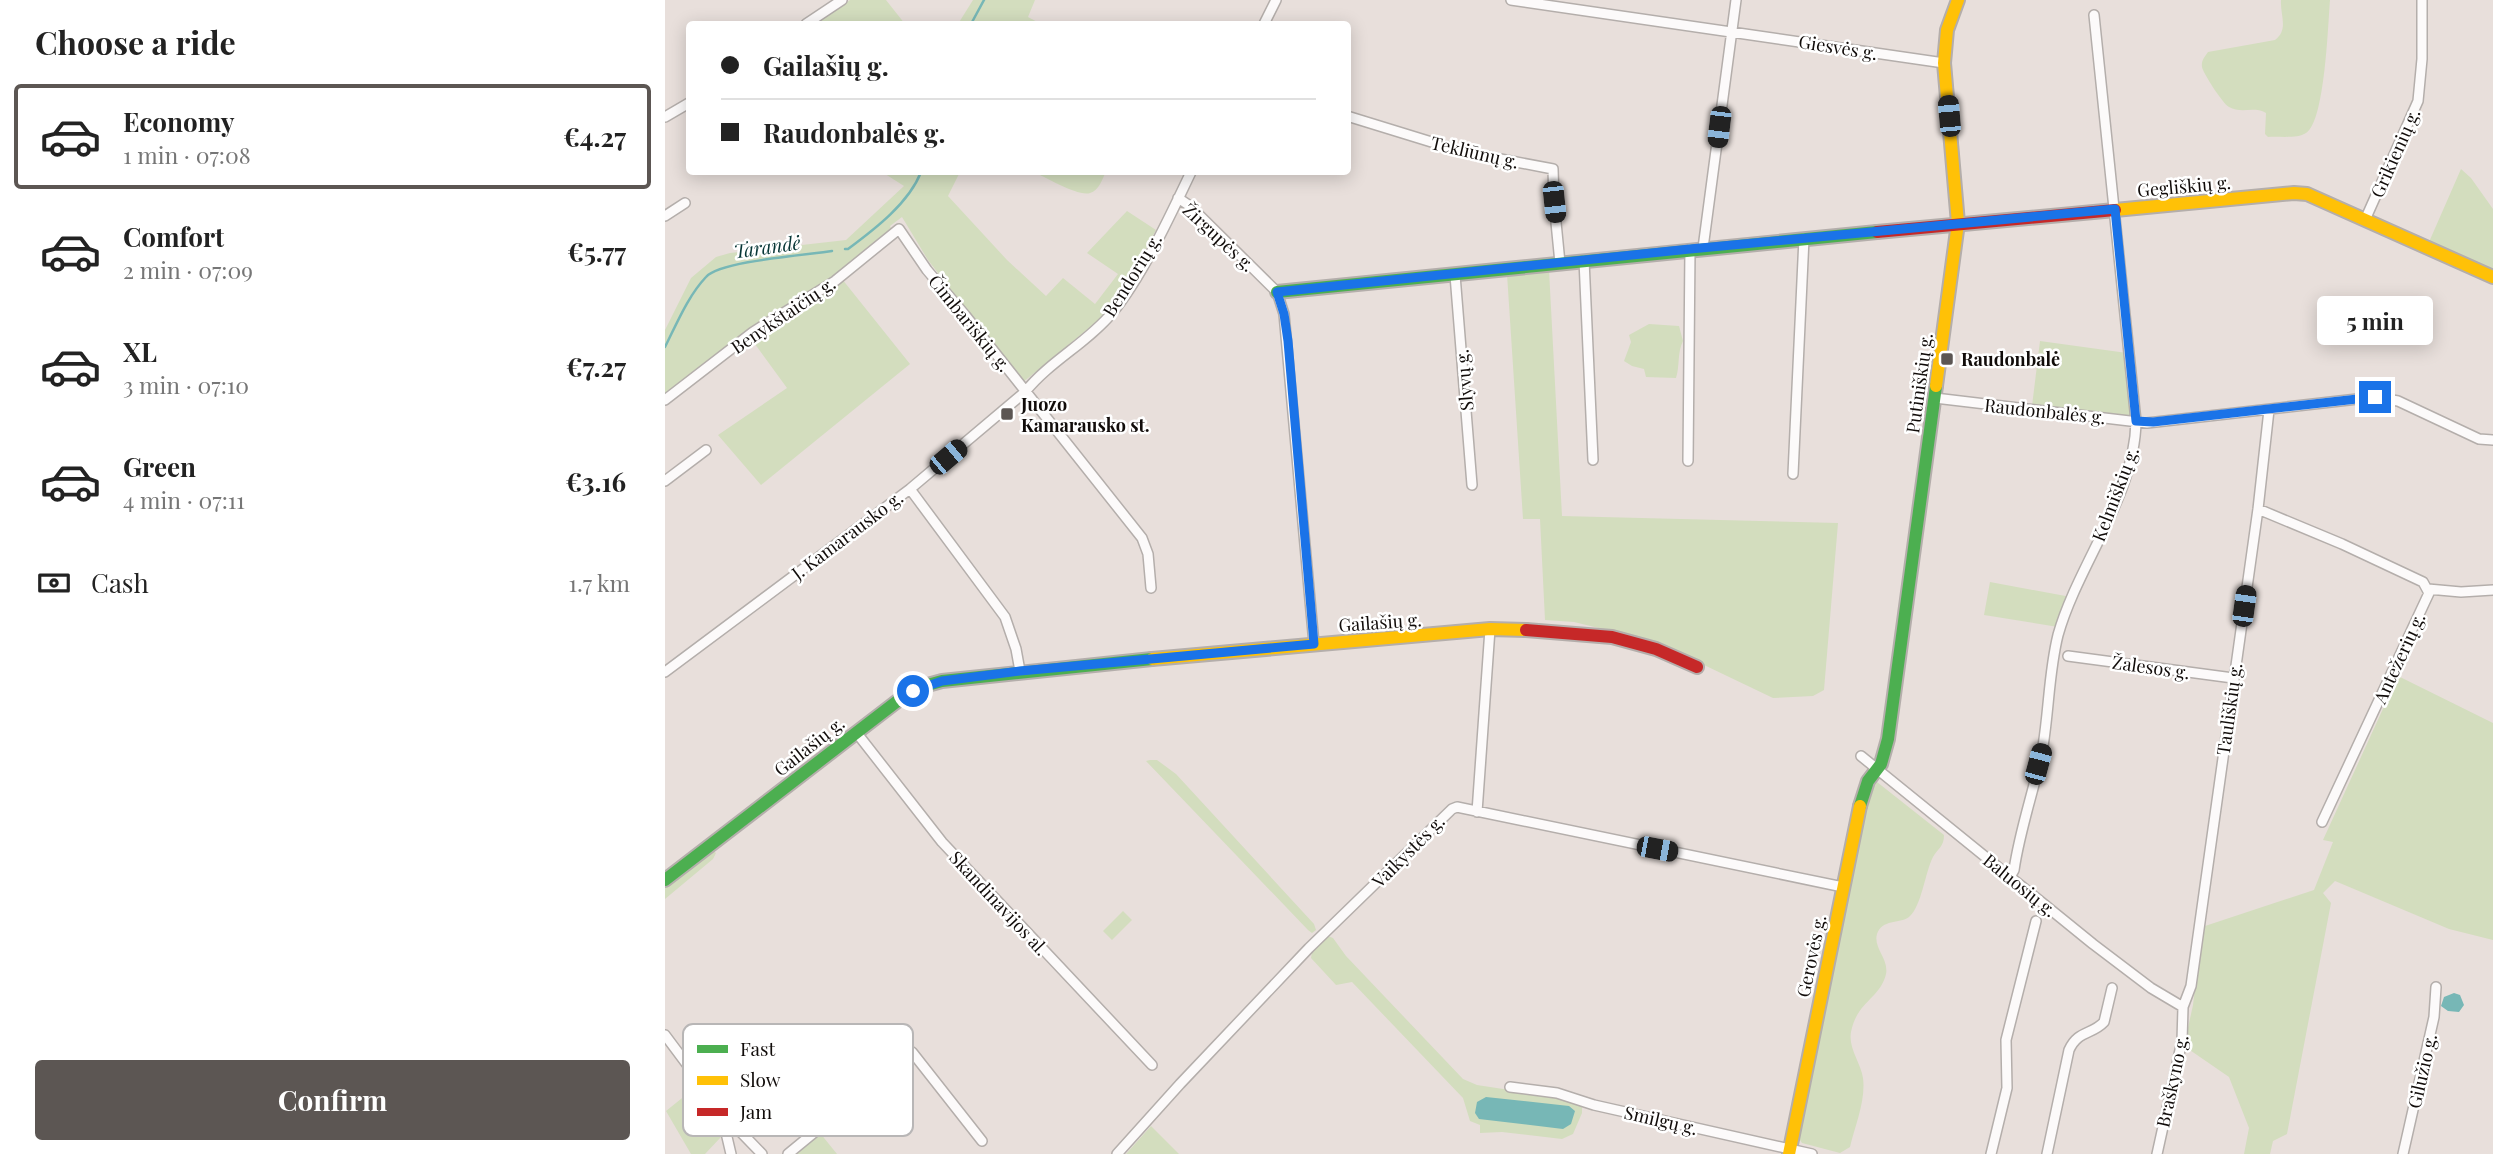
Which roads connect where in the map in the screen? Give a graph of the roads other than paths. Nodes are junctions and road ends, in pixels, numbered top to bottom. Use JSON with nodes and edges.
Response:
{"nodes":[{"id":1,"x":842,"y":0,"type":"edge"},
{"id":2,"x":1276,"y":0,"type":"edge"},
{"id":3,"x":1511,"y":0,"type":"edge"},
{"id":4,"x":1736,"y":0,"type":"edge"},
{"id":5,"x":1958,"y":0,"type":"edge"},
{"id":6,"x":2422,"y":0,"type":"edge"},
{"id":7,"x":2094,"y":15,"type":"dead end"},
{"id":8,"x":810,"y":21,"type":"edge"},
{"id":9,"x":1266,"y":21,"type":"edge"},
{"id":10,"x":1731,"y":31,"type":"junction"},
{"id":11,"x":1944,"y":63,"type":"junction"},
{"id":12,"x":686,"y":105,"type":"edge"},
{"id":13,"x":665,"y":117,"type":"edge"},
{"id":14,"x":1351,"y":117,"type":"edge"},
{"id":15,"x":1190,"y":175,"type":"edge"},
{"id":16,"x":1178,"y":198,"type":"junction"},
{"id":17,"x":685,"y":202,"type":"dead end"},
{"id":18,"x":2115,"y":209,"type":"junction"},
{"id":19,"x":665,"y":216,"type":"edge"},
{"id":20,"x":2365,"y":220,"type":"junction"},
{"id":21,"x":1958,"y":223,"type":"junction"},
{"id":22,"x":899,"y":229,"type":"joint"},
{"id":23,"x":1804,"y":238,"type":"junction"},
{"id":24,"x":1696,"y":248,"type":"junction"},
{"id":25,"x":1584,"y":260,"type":"junction"},
{"id":26,"x":1560,"y":263,"type":"junction"},
{"id":27,"x":1455,"y":275,"type":"junction"},
{"id":28,"x":2493,"y":278,"type":"edge"},
{"id":29,"x":1277,"y":292,"type":"junction"},
{"id":30,"x":1025,"y":392,"type":"junction"},
{"id":31,"x":1935,"y":398,"type":"junction"},
{"id":32,"x":665,"y":400,"type":"edge"},
{"id":33,"x":2269,"y":410,"type":"junction"},
{"id":34,"x":2136,"y":421,"type":"junction"},
{"id":35,"x":2493,"y":440,"type":"edge"},
{"id":36,"x":706,"y":450,"type":"dead end"},
{"id":37,"x":1593,"y":460,"type":"dead end"},
{"id":38,"x":1688,"y":461,"type":"dead end"},
{"id":39,"x":1793,"y":474,"type":"dead end"},
{"id":40,"x":665,"y":481,"type":"edge"},
{"id":41,"x":1472,"y":485,"type":"dead end"},
{"id":42,"x":910,"y":489,"type":"junction"},
{"id":43,"x":2258,"y":509,"type":"junction"},
{"id":44,"x":1151,"y":587,"type":"dead end"},
{"id":45,"x":2428,"y":589,"type":"junction"},
{"id":46,"x":2493,"y":590,"type":"edge"},
{"id":47,"x":1490,"y":629,"type":"junction"},
{"id":48,"x":1314,"y":644,"type":"junction"},
{"id":49,"x":2069,"y":656,"type":"dead end"},
{"id":50,"x":1697,"y":667,"type":"dead end"},
{"id":51,"x":1020,"y":671,"type":"junction"},
{"id":52,"x":665,"y":673,"type":"edge"},
{"id":53,"x":2233,"y":678,"type":"junction"},
{"id":54,"x":856,"y":732,"type":"junction"},
{"id":55,"x":1861,"y":756,"type":"dead end"},
{"id":56,"x":1877,"y":769,"type":"junction"},
{"id":57,"x":1478,"y":812,"type":"junction"},
{"id":58,"x":2322,"y":822,"type":"dead end"},
{"id":59,"x":2010,"y":877,"type":"junction"},
{"id":60,"x":665,"y":880,"type":"edge"},
{"id":61,"x":1843,"y":887,"type":"junction"},
{"id":62,"x":2036,"y":921,"type":"dead end"},
{"id":63,"x":2436,"y":987,"type":"dead end"},
{"id":64,"x":2112,"y":988,"type":"dead end"},
{"id":65,"x":2183,"y":1007,"type":"junction"},
{"id":66,"x":665,"y":1035,"type":"edge"},
{"id":67,"x":913,"y":1053,"type":"edge"},
{"id":68,"x":683,"y":1059,"type":"edge"},
{"id":69,"x":1152,"y":1065,"type":"dead end"},
{"id":70,"x":1510,"y":1087,"type":"dead end"},
{"id":71,"x":726,"y":1136,"type":"edge"},
{"id":72,"x":745,"y":1136,"type":"edge"},
{"id":73,"x":810,"y":1136,"type":"edge"},
{"id":74,"x":982,"y":1140,"type":"dead end"},
{"id":75,"x":1790,"y":1151,"type":"edge"},
{"id":76,"x":730,"y":1154,"type":"edge"},
{"id":77,"x":762,"y":1154,"type":"edge"},
{"id":78,"x":788,"y":1154,"type":"edge"},
{"id":79,"x":1117,"y":1154,"type":"edge"},
{"id":80,"x":1812,"y":1154,"type":"edge"},
{"id":81,"x":1991,"y":1154,"type":"edge"},
{"id":82,"x":2046,"y":1154,"type":"edge"},
{"id":83,"x":2157,"y":1154,"type":"edge"},
{"id":84,"x":2403,"y":1154,"type":"edge"}],
"edges":[{"from":1,"to":8,"type":"street"},
{"from":2,"to":9,"type":"street"},
{"from":3,"to":10,"type":"street","name":"Giesvės g."},
{"from":4,"to":10,"type":"street"},
{"from":5,"to":11,"type":"street","name":"Putiniškių g."},
{"from":6,"to":20,"type":"street","name":"Grikienių g."},
{"from":7,"to":18,"type":"street","name":"Kelmiškių g."},
{"from":10,"to":11,"type":"street","name":"Giesvės g."},
{"from":10,"to":24,"type":"street"},
{"from":11,"to":21,"type":"street","name":"Putiniškių g."},
{"from":12,"to":13,"type":"street"},
{"from":14,"to":26,"type":"street","name":"Tekliūnų g."},
{"from":15,"to":16,"type":"street","name":"Bendorių g."},
{"from":16,"to":29,"type":"street","name":"Žirgupės g."},
{"from":16,"to":30,"type":"street","name":"Bendorių g."},
{"from":17,"to":19,"type":"street"},
{"from":18,"to":20,"type":"street","name":"Gegliškių g."},
{"from":18,"to":21,"type":"street","name":"Gegliškių g."},
{"from":18,"to":34,"type":"street","name":"Kelmiškių g."},
{"from":20,"to":28,"type":"street","name":"Gegliškių g."},
{"from":21,"to":23,"type":"street","name":"Gegliškių g."},
{"from":21,"to":31,"type":"street","name":"Putiniškių g."},
{"from":22,"to":30,"type":"street","name":"Čimbariškių g."},
{"from":22,"to":32,"type":"street","name":"Benykštaičių g."},
{"from":23,"to":24,"type":"street","name":"Gegliškių g."},
{"from":23,"to":39,"type":"street"},
{"from":24,"to":25,"type":"street","name":"Gegliškių g."},
{"from":24,"to":38,"type":"street"},
{"from":25,"to":26,"type":"street","name":"Gegliškių g."},
{"from":25,"to":37,"type":"street"},
{"from":26,"to":27,"type":"street","name":"Gegliškių g."},
{"from":27,"to":29,"type":"street","name":"Gegliškių g."},
{"from":27,"to":41,"type":"street","name":"Slyvų g."},
{"from":29,"to":48,"type":"street"},
{"from":30,"to":42,"type":"street","name":"J. Kamarausko g."},
{"from":30,"to":44,"type":"street","name":"Čimbariškių g."},
{"from":31,"to":34,"type":"street","name":"Raudonbalės g."},
{"from":31,"to":56,"type":"street","name":"Putiniškių g."},
{"from":33,"to":34,"type":"street","name":"Raudonbalės g."},
{"from":33,"to":35,"type":"street","name":"Raudonbalės g."},
{"from":33,"to":43,"type":"street","name":"Tauliškių g."},
{"from":34,"to":59,"type":"street","name":"Kelmiškių g."},
{"from":36,"to":40,"type":"street"},
{"from":42,"to":51,"type":"street"},
{"from":42,"to":52,"type":"street","name":"J. Kamarausko g."},
{"from":43,"to":45,"type":"street"},
{"from":43,"to":53,"type":"street","name":"Tauliškių g."},
{"from":45,"to":46,"type":"street"},
{"from":45,"to":58,"type":"street","name":"Antežerių g."},
{"from":47,"to":48,"type":"street","name":"Gailašių g."},
{"from":47,"to":50,"type":"street","name":"Gailašių g."},
{"from":47,"to":57,"type":"street"},
{"from":48,"to":51,"type":"street","name":"Gailašių g."},
{"from":49,"to":53,"type":"street","name":"Žalesos g."},
{"from":51,"to":54,"type":"street","name":"Gailašių g."},
{"from":53,"to":65,"type":"street","name":"Tauliškių g."},
{"from":54,"to":60,"type":"street","name":"Gailašių g."},
{"from":54,"to":69,"type":"street","name":"Skandinavijos al."},
{"from":55,"to":56,"type":"street","name":"Baluosių g."},
{"from":56,"to":59,"type":"street","name":"Baluosių g."},
{"from":56,"to":61,"type":"street","name":"Gerovės g."},
{"from":57,"to":61,"type":"street","name":"Vaikystės g."},
{"from":57,"to":79,"type":"street","name":"Vaikystės g."},
{"from":59,"to":65,"type":"street","name":"Baluosių g."},
{"from":61,"to":75,"type":"street","name":"Gerovės g."},
{"from":62,"to":81,"type":"street"},
{"from":63,"to":84,"type":"street","name":"Gilužio g."},
{"from":64,"to":82,"type":"street"},
{"from":65,"to":83,"type":"street","name":"Braškyno g."},
{"from":66,"to":68,"type":"street"},
{"from":67,"to":74,"type":"street"},
{"from":70,"to":75,"type":"street","name":"Smilgų g."},
{"from":71,"to":76,"type":"street"},
{"from":72,"to":77,"type":"street"},
{"from":73,"to":78,"type":"street"},
{"from":75,"to":80,"type":"street","name":"Smilgų g."}]}
